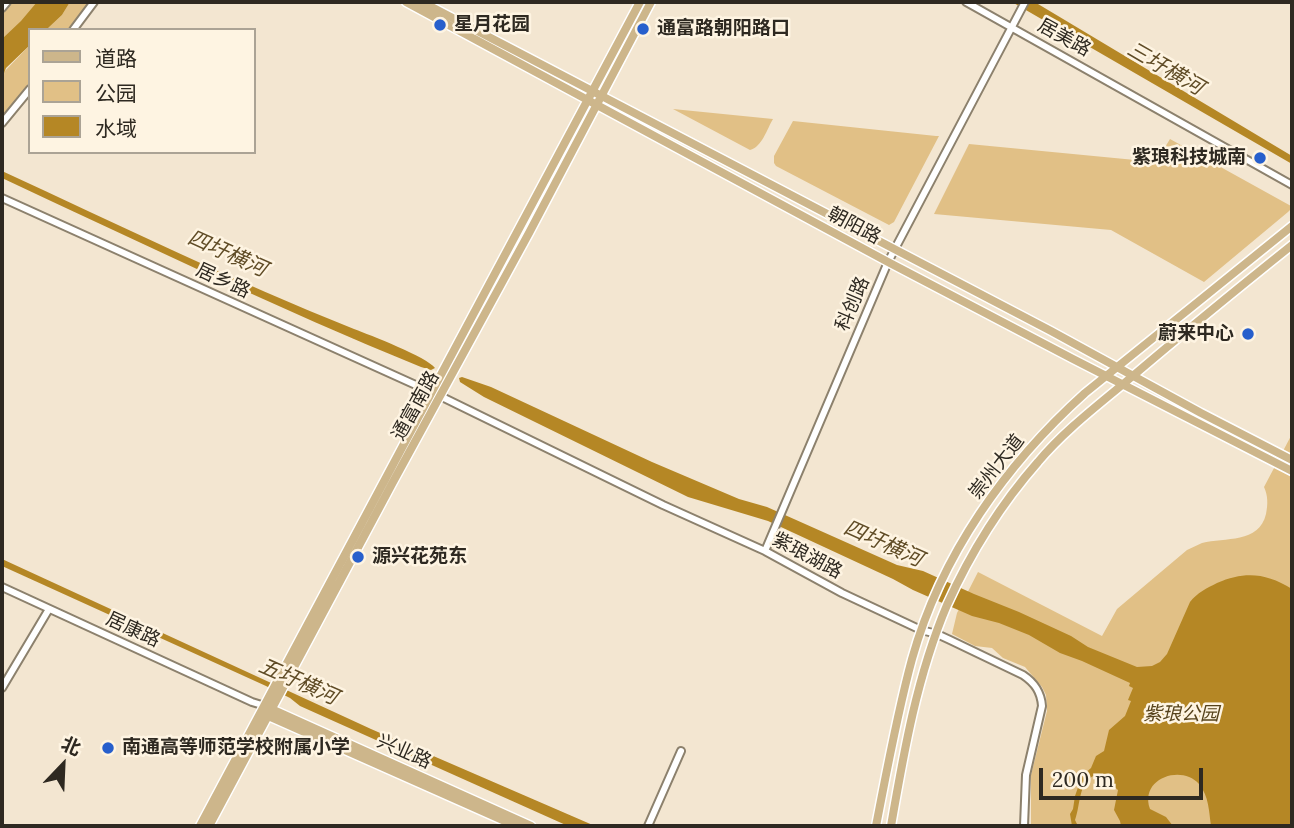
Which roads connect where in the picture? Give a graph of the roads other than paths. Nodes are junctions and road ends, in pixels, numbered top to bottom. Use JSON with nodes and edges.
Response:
{"nodes":[{"id":1,"x":7,"y":2,"type":"edge"},
{"id":2,"x":94,"y":2,"type":"edge"},
{"id":3,"x":405,"y":2,"type":"edge"},
{"id":4,"x":422,"y":2,"type":"edge"},
{"id":5,"x":640,"y":2,"type":"edge"},
{"id":6,"x":651,"y":2,"type":"edge"},
{"id":7,"x":966,"y":2,"type":"edge"},
{"id":8,"x":1023,"y":5,"type":"edge"},
{"id":9,"x":2,"y":8,"type":"edge"},
{"id":10,"x":1011,"y":27,"type":"junction"},
{"id":11,"x":74,"y":28,"type":"edge"},
{"id":12,"x":28,"y":91,"type":"edge"},
{"id":13,"x":597,"y":93,"type":"junction"},
{"id":14,"x":592,"y":103,"type":"junction"},
{"id":15,"x":2,"y":123,"type":"edge"},
{"id":16,"x":1292,"y":185,"type":"edge"},
{"id":17,"x":2,"y":198,"type":"edge"},
{"id":18,"x":1292,"y":226,"type":"edge"},
{"id":19,"x":1292,"y":245,"type":"edge"},
{"id":20,"x":895,"y":249,"type":"junction"},
{"id":21,"x":888,"y":262,"type":"junction"},
{"id":22,"x":1117,"y":367,"type":"junction"},
{"id":23,"x":1106,"y":376,"type":"junction"},
{"id":24,"x":1133,"y":376,"type":"junction"},
{"id":25,"x":1123,"y":384,"type":"junction"},
{"id":26,"x":431,"y":393,"type":"junction"},
{"id":27,"x":440,"y":396,"type":"junction"},
{"id":28,"x":1292,"y":460,"type":"edge"},
{"id":29,"x":1292,"y":471,"type":"edge"},
{"id":30,"x":765,"y":551,"type":"junction"},
{"id":31,"x":2,"y":587,"type":"edge"},
{"id":32,"x":49,"y":609,"type":"junction"},
{"id":33,"x":922,"y":630,"type":"junction"},
{"id":34,"x":937,"y":634,"type":"junction"},
{"id":35,"x":281,"y":683,"type":"junction"},
{"id":36,"x":2,"y":688,"type":"edge"},
{"id":37,"x":267,"y":711,"type":"junction"},
{"id":38,"x":681,"y":751,"type":"dead end"},
{"id":39,"x":200,"y":826,"type":"edge"},
{"id":40,"x":209,"y":826,"type":"edge"},
{"id":41,"x":516,"y":826,"type":"edge"},
{"id":42,"x":531,"y":826,"type":"edge"},
{"id":43,"x":648,"y":826,"type":"edge"},
{"id":44,"x":876,"y":826,"type":"edge"},
{"id":45,"x":891,"y":826,"type":"edge"},
{"id":46,"x":1024,"y":826,"type":"edge"}],
"edges":[{"from":1,"to":9,"type":"street"},
{"from":2,"to":11,"type":"street"},
{"from":3,"to":14,"type":"main road","name":"朝阳路"},
{"from":4,"to":13,"type":"main road","name":"朝阳路"},
{"from":5,"to":13,"type":"main road","name":"通富南路"},
{"from":6,"to":13,"type":"main road","name":"通富南路"},
{"from":7,"to":10,"type":"street","name":"居美路"},
{"from":8,"to":10,"type":"street","name":"科创路"},
{"from":10,"to":16,"type":"street","name":"居美路"},
{"from":10,"to":20,"type":"street","name":"科创路"},
{"from":12,"to":15,"type":"street"},
{"from":13,"to":14,"type":"main road","name":"通富南路"},
{"from":13,"to":20,"type":"main road","name":"朝阳路"},
{"from":14,"to":21,"type":"main road","name":"朝阳路"},
{"from":14,"to":26,"type":"main road","name":"通富南路"},
{"from":14,"to":27,"type":"main road","name":"通富南路"},
{"from":17,"to":26,"type":"street","name":"居乡路"},
{"from":18,"to":22,"type":"main road","name":"崇州大道"},
{"from":19,"to":24,"type":"main road","name":"崇州大道"},
{"from":20,"to":21,"type":"street","name":"科创路"},
{"from":20,"to":22,"type":"main road","name":"朝阳路"},
{"from":21,"to":23,"type":"main road","name":"朝阳路"},
{"from":21,"to":30,"type":"street","name":"科创路"},
{"from":22,"to":23,"type":"main road","name":"崇州大道"},
{"from":22,"to":24,"type":"main road","name":"朝阳路"},
{"from":23,"to":25,"type":"main road","name":"朝阳路"},
{"from":23,"to":33,"type":"main road","name":"崇州大道"},
{"from":24,"to":25,"type":"main road","name":"崇州大道"},
{"from":24,"to":28,"type":"main road","name":"朝阳路"},
{"from":25,"to":29,"type":"main road","name":"朝阳路"},
{"from":25,"to":34,"type":"main road","name":"崇州大道"},
{"from":26,"to":27,"type":"street","name":"紫琅湖路"},
{"from":26,"to":35,"type":"main road","name":"通富南路"},
{"from":27,"to":30,"type":"street","name":"紫琅湖路"},
{"from":27,"to":35,"type":"main road","name":"通富南路"},
{"from":30,"to":33,"type":"street","name":"紫琅湖路"},
{"from":31,"to":32,"type":"street","name":"居康路"},
{"from":32,"to":36,"type":"street"},
{"from":32,"to":37,"type":"street","name":"居康路"},
{"from":33,"to":34,"type":"street","name":"紫琅湖路"},
{"from":33,"to":44,"type":"main road","name":"崇州大道"},
{"from":34,"to":45,"type":"main road","name":"崇州大道"},
{"from":34,"to":46,"type":"street","name":"紫琅湖路"},
{"from":35,"to":37,"type":"main road","name":"通富南路"},
{"from":37,"to":39,"type":"main road","name":"通富南路"},
{"from":37,"to":40,"type":"main road","name":"通富南路"},
{"from":37,"to":41,"type":"main road","name":"兴业路"},
{"from":37,"to":42,"type":"main road","name":"兴业路"},
{"from":38,"to":43,"type":"street"}]}
